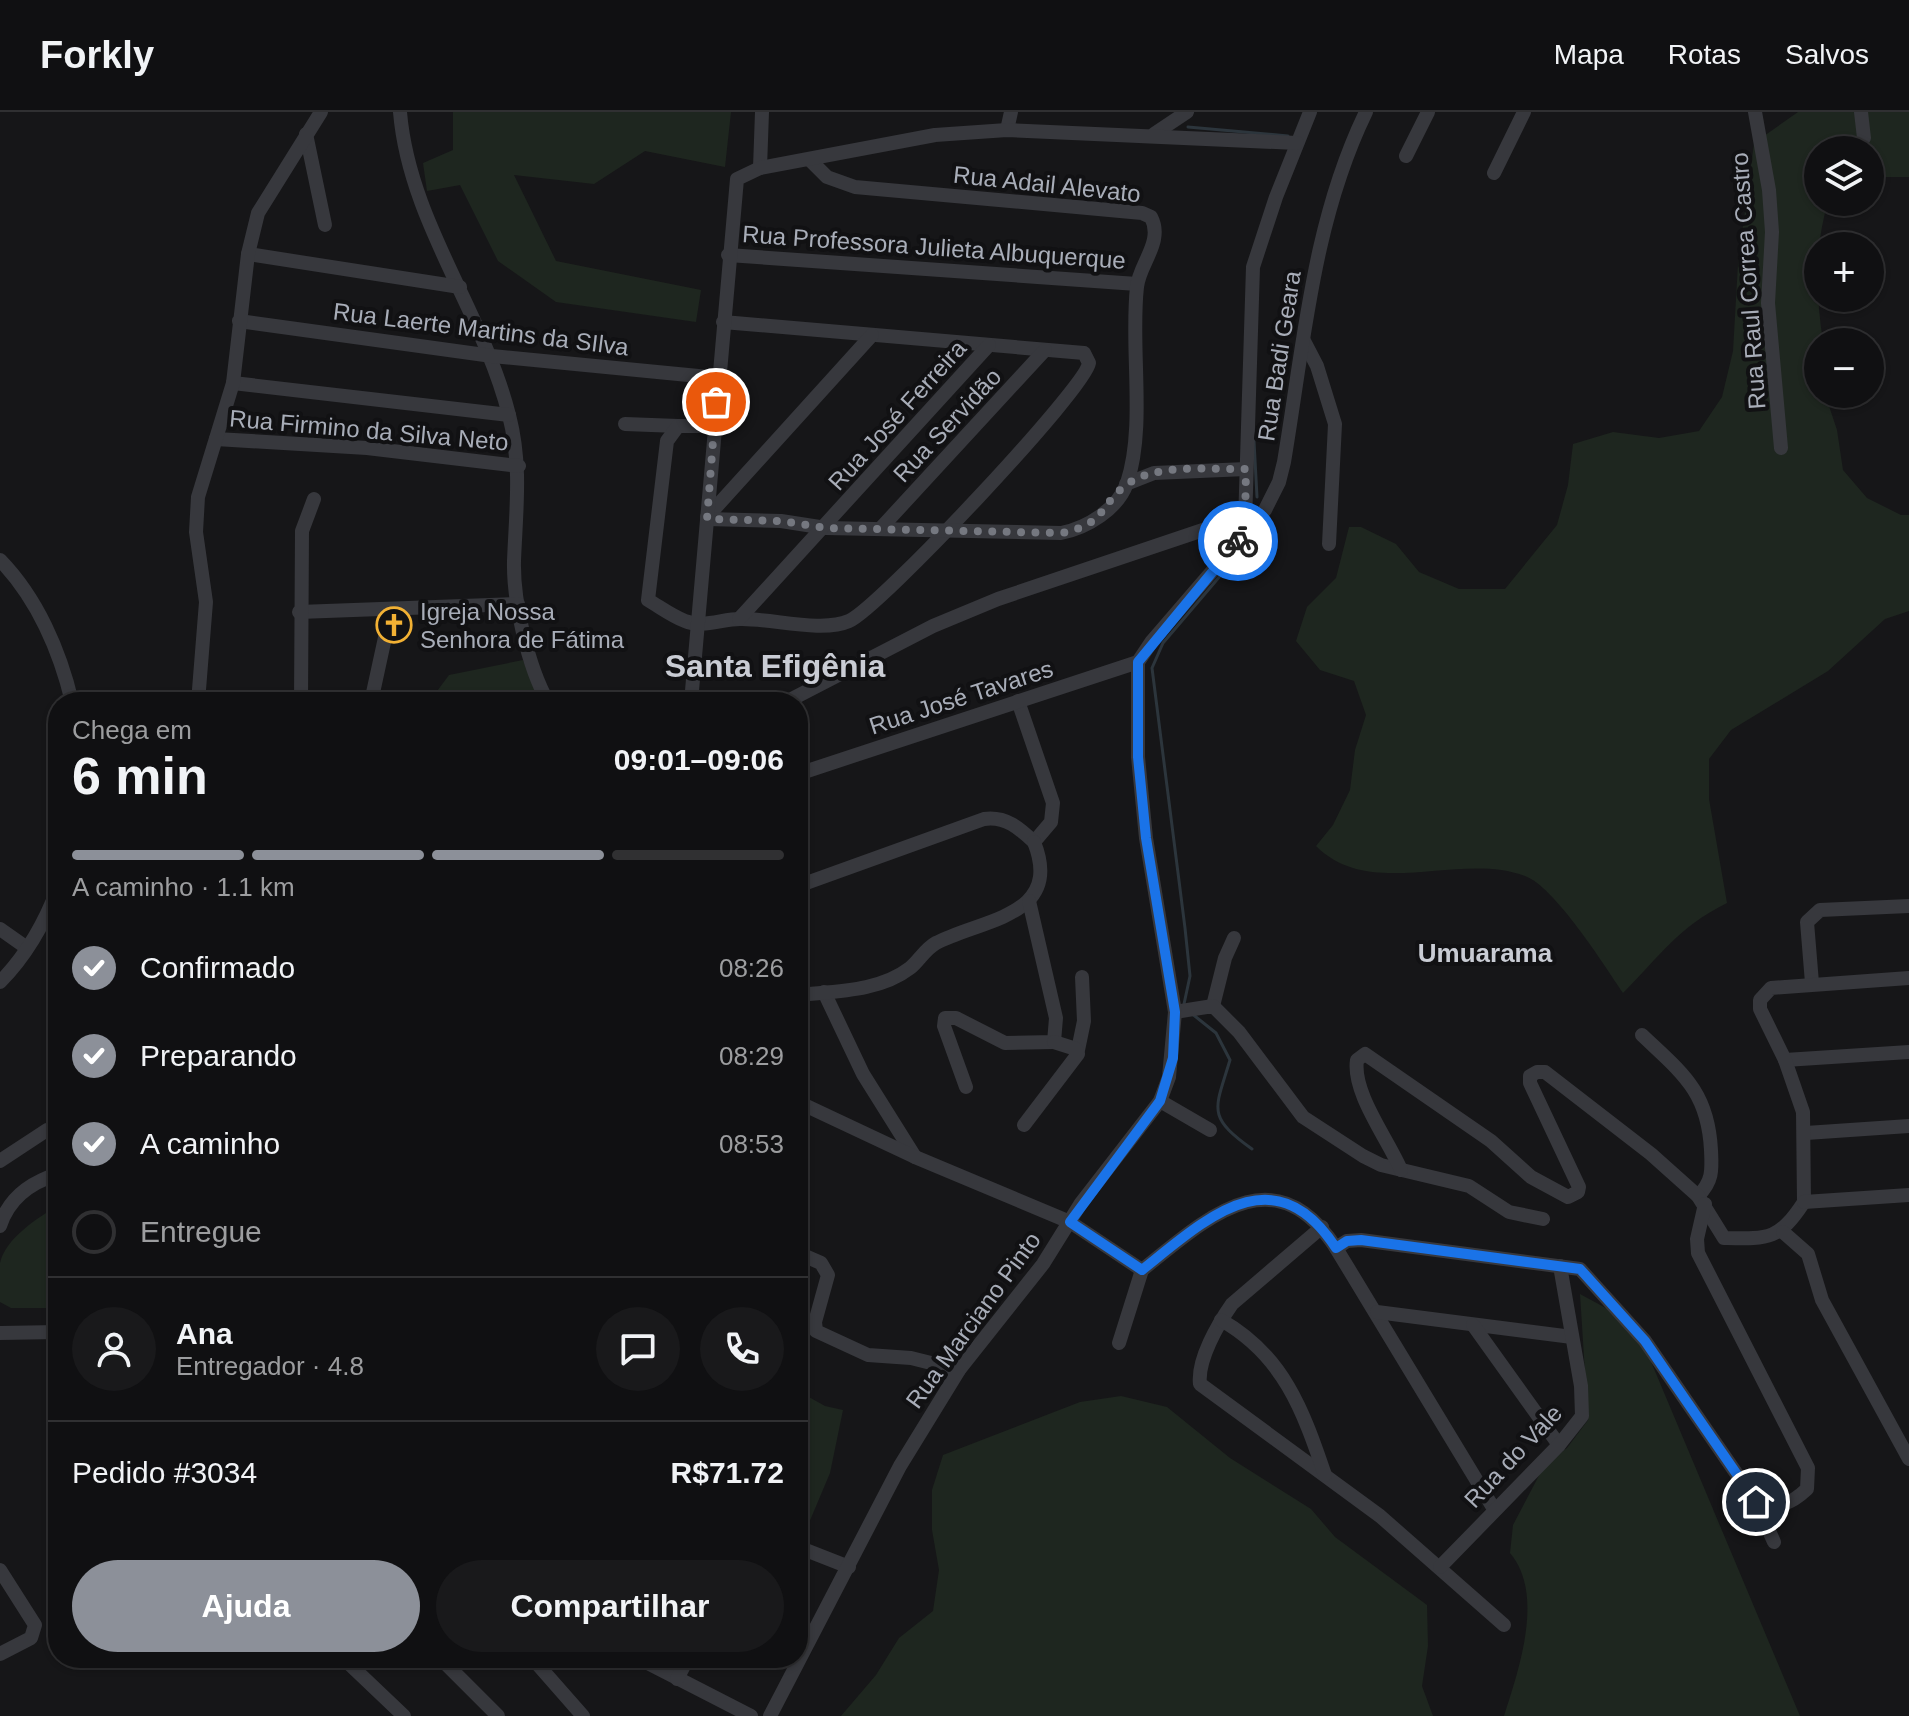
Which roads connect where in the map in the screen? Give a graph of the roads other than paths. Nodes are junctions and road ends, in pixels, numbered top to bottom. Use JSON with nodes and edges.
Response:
{"nodes":[{"id":1,"x":321,"y":112,"type":"edge"},
{"id":2,"x":400,"y":112,"type":"edge"},
{"id":3,"x":762,"y":112,"type":"edge"},
{"id":4,"x":1011,"y":112,"type":"edge"},
{"id":5,"x":1187,"y":112,"type":"edge"},
{"id":6,"x":1310,"y":112,"type":"edge"},
{"id":7,"x":1366,"y":112,"type":"edge"},
{"id":8,"x":1428,"y":112,"type":"edge"},
{"id":9,"x":1524,"y":112,"type":"edge"},
{"id":10,"x":1755,"y":112,"type":"edge"},
{"id":11,"x":1861,"y":112,"type":"edge"},
{"id":12,"x":1007,"y":130,"type":"junction"},
{"id":13,"x":306,"y":134,"type":"junction"},
{"id":14,"x":1153,"y":134,"type":"junction"},
{"id":15,"x":1864,"y":136,"type":"edge"},
{"id":16,"x":1297,"y":143,"type":"junction"},
{"id":17,"x":1406,"y":156,"type":"dead end"},
{"id":18,"x":811,"y":161,"type":"junction"},
{"id":19,"x":760,"y":168,"type":"junction"},
{"id":20,"x":1494,"y":173,"type":"dead end"},
{"id":21,"x":325,"y":225,"type":"dead end"},
{"id":22,"x":248,"y":254,"type":"junction"},
{"id":23,"x":728,"y":255,"type":"junction"},
{"id":24,"x":1137,"y":284,"type":"junction"},
{"id":25,"x":460,"y":287,"type":"junction"},
{"id":26,"x":239,"y":321,"type":"junction"},
{"id":27,"x":723,"y":322,"type":"junction"},
{"id":28,"x":872,"y":335,"type":"junction"},
{"id":29,"x":1304,"y":341,"type":"junction"},
{"id":30,"x":989,"y":345,"type":"junction"},
{"id":31,"x":1045,"y":350,"type":"junction"},
{"id":32,"x":492,"y":356,"type":"junction"},
{"id":33,"x":719,"y":378,"type":"junction"},
{"id":34,"x":233,"y":383,"type":"junction"},
{"id":35,"x":509,"y":415,"type":"junction"},
{"id":36,"x":625,"y":424,"type":"dead end"},
{"id":37,"x":678,"y":426,"type":"junction"},
{"id":38,"x":714,"y":426,"type":"junction"},
{"id":39,"x":216,"y":439,"type":"junction"},
{"id":40,"x":1781,"y":448,"type":"dead end"},
{"id":41,"x":519,"y":466,"type":"junction"},
{"id":42,"x":1246,"y":469,"type":"junction"},
{"id":43,"x":1126,"y":484,"type":"junction"},
{"id":44,"x":314,"y":499,"type":"dead end"},
{"id":45,"x":707,"y":518,"type":"junction"},
{"id":46,"x":1249,"y":522,"type":"junction"},
{"id":47,"x":826,"y":528,"type":"junction"},
{"id":48,"x":880,"y":529,"type":"junction"},
{"id":49,"x":943,"y":532,"type":"junction"},
{"id":50,"x":1329,"y":544,"type":"dead end"},
{"id":51,"x":0,"y":560,"type":"edge"},
{"id":52,"x":518,"y":604,"type":"junction"},
{"id":53,"x":391,"y":610,"type":"junction"},
{"id":54,"x":299,"y":612,"type":"junction"},
{"id":55,"x":739,"y":619,"type":"junction"},
{"id":56,"x":700,"y":624,"type":"junction"},
{"id":57,"x":1138,"y":662,"type":"junction"},
{"id":58,"x":69,"y":692,"type":"edge"},
{"id":59,"x":199,"y":692,"type":"edge"},
{"id":60,"x":301,"y":692,"type":"edge"},
{"id":61,"x":373,"y":692,"type":"edge"},
{"id":62,"x":542,"y":692,"type":"edge"},
{"id":63,"x":692,"y":692,"type":"edge"},
{"id":64,"x":805,"y":692,"type":"edge"},
{"id":65,"x":1018,"y":701,"type":"junction"},
{"id":66,"x":808,"y":771,"type":"edge"},
{"id":67,"x":1034,"y":842,"type":"junction"},
{"id":68,"x":808,"y":882,"type":"edge"},
{"id":69,"x":1029,"y":901,"type":"junction"},
{"id":70,"x":1909,"y":906,"type":"edge"},
{"id":71,"x":48,"y":913,"type":"edge"},
{"id":72,"x":0,"y":929,"type":"edge"},
{"id":73,"x":1234,"y":938,"type":"dead end"},
{"id":74,"x":27,"y":948,"type":"junction"},
{"id":75,"x":1082,"y":977,"type":"dead end"},
{"id":76,"x":1909,"y":978,"type":"edge"},
{"id":77,"x":0,"y":982,"type":"edge"},
{"id":78,"x":1812,"y":983,"type":"junction"},
{"id":79,"x":824,"y":992,"type":"junction"},
{"id":80,"x":808,"y":994,"type":"edge"},
{"id":81,"x":1213,"y":1006,"type":"junction"},
{"id":82,"x":1183,"y":1010,"type":"junction"},
{"id":83,"x":1642,"y":1035,"type":"dead end"},
{"id":84,"x":1054,"y":1042,"type":"junction"},
{"id":85,"x":1078,"y":1050,"type":"junction"},
{"id":86,"x":1909,"y":1052,"type":"edge"},
{"id":87,"x":1785,"y":1060,"type":"junction"},
{"id":88,"x":966,"y":1087,"type":"dead end"},
{"id":89,"x":1160,"y":1101,"type":"junction"},
{"id":90,"x":808,"y":1107,"type":"edge"},
{"id":91,"x":1024,"y":1125,"type":"dead end"},
{"id":92,"x":1909,"y":1126,"type":"edge"},
{"id":93,"x":47,"y":1130,"type":"dead end"},
{"id":94,"x":1210,"y":1130,"type":"dead end"},
{"id":95,"x":1806,"y":1133,"type":"junction"},
{"id":96,"x":915,"y":1157,"type":"junction"},
{"id":97,"x":0,"y":1161,"type":"edge"},
{"id":98,"x":1401,"y":1170,"type":"junction"},
{"id":99,"x":48,"y":1177,"type":"edge"},
{"id":100,"x":1909,"y":1195,"type":"edge"},
{"id":101,"x":1702,"y":1200,"type":"junction"},
{"id":102,"x":1804,"y":1202,"type":"junction"},
{"id":103,"x":1543,"y":1219,"type":"dead end"},
{"id":104,"x":1070,"y":1222,"type":"junction"},
{"id":105,"x":0,"y":1226,"type":"edge"},
{"id":106,"x":1322,"y":1227,"type":"junction"},
{"id":107,"x":1783,"y":1232,"type":"junction"},
{"id":108,"x":1336,"y":1248,"type":"junction"},
{"id":109,"x":808,"y":1257,"type":"edge"},
{"id":110,"x":1560,"y":1266,"type":"junction"},
{"id":111,"x":1142,"y":1270,"type":"junction"},
{"id":112,"x":1377,"y":1312,"type":"junction"},
{"id":113,"x":1221,"y":1320,"type":"junction"},
{"id":114,"x":1473,"y":1325,"type":"junction"},
{"id":115,"x":48,"y":1332,"type":"edge"},
{"id":116,"x":0,"y":1333,"type":"edge"},
{"id":117,"x":1572,"y":1337,"type":"junction"},
{"id":118,"x":1119,"y":1343,"type":"dead end"},
{"id":119,"x":959,"y":1370,"type":"junction"},
{"id":120,"x":1559,"y":1445,"type":"junction"},
{"id":121,"x":1909,"y":1459,"type":"edge"},
{"id":122,"x":1325,"y":1475,"type":"junction"},
{"id":123,"x":1756,"y":1502,"type":"junction"},
{"id":124,"x":1494,"y":1509,"type":"junction"},
{"id":125,"x":1774,"y":1542,"type":"dead end"},
{"id":126,"x":808,"y":1551,"type":"edge"},
{"id":127,"x":849,"y":1567,"type":"junction"},
{"id":128,"x":1440,"y":1567,"type":"junction"},
{"id":129,"x":0,"y":1570,"type":"edge"},
{"id":130,"x":1504,"y":1625,"type":"dead end"},
{"id":131,"x":808,"y":1644,"type":"edge"},
{"id":132,"x":0,"y":1654,"type":"edge"},
{"id":133,"x":354,"y":1668,"type":"edge"},
{"id":134,"x":449,"y":1668,"type":"edge"},
{"id":135,"x":541,"y":1668,"type":"edge"},
{"id":136,"x":657,"y":1668,"type":"edge"},
{"id":137,"x":683,"y":1668,"type":"edge"},
{"id":138,"x":795,"y":1668,"type":"edge"},
{"id":139,"x":677,"y":1679,"type":"junction"},
{"id":140,"x":488,"y":1712,"type":"edge"},
{"id":141,"x":749,"y":1715,"type":"edge"},
{"id":142,"x":404,"y":1716,"type":"edge"},
{"id":143,"x":583,"y":1716,"type":"edge"},
{"id":144,"x":770,"y":1716,"type":"edge"}],
"edges":[{"from":1,"to":13,"type":"street"},
{"from":2,"to":25,"type":"street"},
{"from":3,"to":19,"type":"street"},
{"from":4,"to":12,"type":"street"},
{"from":5,"to":14,"type":"street"},
{"from":6,"to":16,"type":"street"},
{"from":7,"to":29,"type":"street","name":"Rua Badi Geara"},
{"from":8,"to":17,"type":"street"},
{"from":9,"to":20,"type":"street"},
{"from":10,"to":40,"type":"street","name":"Rua Raul Correa Castro"},
{"from":11,"to":15,"type":"street"},
{"from":12,"to":14,"type":"street"},
{"from":12,"to":18,"type":"street"},
{"from":13,"to":21,"type":"street"},
{"from":13,"to":22,"type":"street"},
{"from":14,"to":16,"type":"street"},
{"from":16,"to":42,"type":"street"},
{"from":18,"to":19,"type":"street"},
{"from":18,"to":24,"type":"street","name":"Rua Adail Alevato"},
{"from":19,"to":23,"type":"street"},
{"from":22,"to":25,"type":"street"},
{"from":22,"to":26,"type":"street"},
{"from":23,"to":24,"type":"street","name":"Rua Professora Julieta Albuquerque"},
{"from":23,"to":27,"type":"street"},
{"from":24,"to":43,"type":"street","name":"Rua Adail Alevato"},
{"from":25,"to":32,"type":"street"},
{"from":26,"to":32,"type":"street","name":"Rua Laerte Martins da SIlva"},
{"from":26,"to":34,"type":"street"},
{"from":27,"to":28,"type":"street"},
{"from":27,"to":33,"type":"street"},
{"from":28,"to":30,"type":"street"},
{"from":28,"to":45,"type":"street"},
{"from":29,"to":46,"type":"street","name":"Rua Badi Geara"},
{"from":29,"to":50,"type":"street"},
{"from":30,"to":31,"type":"street"},
{"from":30,"to":47,"type":"street","name":"Rua José Ferreira"},
{"from":31,"to":48,"type":"street","name":"Rua Servidão"},
{"from":31,"to":49,"type":"street"},
{"from":32,"to":33,"type":"street","name":"Rua Laerte Martins da SIlva"},
{"from":32,"to":35,"type":"street"},
{"from":33,"to":38,"type":"street"},
{"from":34,"to":35,"type":"street"},
{"from":34,"to":39,"type":"street"},
{"from":35,"to":41,"type":"street"},
{"from":36,"to":37,"type":"street"},
{"from":37,"to":38,"type":"street"},
{"from":37,"to":56,"type":"street"},
{"from":38,"to":45,"type":"street"},
{"from":39,"to":41,"type":"street","name":"Rua Firmino da Silva Neto"},
{"from":39,"to":59,"type":"street"},
{"from":41,"to":52,"type":"street"},
{"from":42,"to":43,"type":"street"},
{"from":42,"to":46,"type":"street"},
{"from":43,"to":49,"type":"street"},
{"from":44,"to":54,"type":"street"},
{"from":45,"to":47,"type":"street"},
{"from":45,"to":56,"type":"street"},
{"from":46,"to":57,"type":"street","name":"Rua Badi Geara"},
{"from":46,"to":64,"type":"street"},
{"from":47,"to":48,"type":"street"},
{"from":47,"to":55,"type":"street","name":"Rua José Ferreira"},
{"from":48,"to":49,"type":"street"},
{"from":49,"to":55,"type":"street"},
{"from":51,"to":58,"type":"street"},
{"from":52,"to":53,"type":"street"},
{"from":52,"to":62,"type":"street"},
{"from":53,"to":54,"type":"street"},
{"from":53,"to":61,"type":"street"},
{"from":54,"to":60,"type":"street"},
{"from":55,"to":56,"type":"street"},
{"from":56,"to":63,"type":"street"},
{"from":57,"to":65,"type":"street","name":"Rua José Tavares"},
{"from":57,"to":82,"type":"street","name":"Rua Marciano Pinto"},
{"from":65,"to":66,"type":"street","name":"Rua José Tavares"},
{"from":65,"to":67,"type":"street"},
{"from":67,"to":68,"type":"street"},
{"from":67,"to":69,"type":"street"},
{"from":69,"to":79,"type":"street"},
{"from":69,"to":84,"type":"street"},
{"from":70,"to":78,"type":"street"},
{"from":71,"to":74,"type":"street"},
{"from":72,"to":74,"type":"street"},
{"from":73,"to":81,"type":"street"},
{"from":74,"to":77,"type":"street"},
{"from":75,"to":85,"type":"street"},
{"from":76,"to":78,"type":"street"},
{"from":78,"to":87,"type":"street"},
{"from":79,"to":80,"type":"street"},
{"from":79,"to":96,"type":"street"},
{"from":81,"to":82,"type":"street"},
{"from":81,"to":98,"type":"street"},
{"from":82,"to":89,"type":"street","name":"Rua Marciano Pinto"},
{"from":83,"to":101,"type":"street"},
{"from":84,"to":85,"type":"street"},
{"from":84,"to":88,"type":"street"},
{"from":85,"to":91,"type":"street"},
{"from":86,"to":87,"type":"street"},
{"from":87,"to":95,"type":"street"},
{"from":89,"to":94,"type":"street"},
{"from":89,"to":104,"type":"street","name":"Rua Marciano Pinto"},
{"from":90,"to":96,"type":"street"},
{"from":92,"to":95,"type":"street"},
{"from":93,"to":97,"type":"street"},
{"from":95,"to":102,"type":"street"},
{"from":96,"to":104,"type":"street"},
{"from":98,"to":101,"type":"street"},
{"from":98,"to":103,"type":"street"},
{"from":99,"to":105,"type":"street"},
{"from":100,"to":102,"type":"street"},
{"from":101,"to":107,"type":"street"},
{"from":101,"to":123,"type":"street"},
{"from":102,"to":107,"type":"street"},
{"from":104,"to":111,"type":"street"},
{"from":104,"to":119,"type":"street","name":"Rua Marciano Pinto"},
{"from":106,"to":108,"type":"street"},
{"from":106,"to":111,"type":"street"},
{"from":106,"to":113,"type":"street"},
{"from":107,"to":121,"type":"street"},
{"from":108,"to":110,"type":"street"},
{"from":108,"to":112,"type":"street"},
{"from":109,"to":119,"type":"street"},
{"from":110,"to":117,"type":"street","name":"Rua do Vale"},
{"from":110,"to":123,"type":"street"},
{"from":111,"to":118,"type":"street"},
{"from":112,"to":114,"type":"street"},
{"from":112,"to":124,"type":"street"},
{"from":113,"to":122,"type":"street"},
{"from":113,"to":122,"type":"street"},
{"from":114,"to":117,"type":"street"},
{"from":114,"to":120,"type":"street"},
{"from":115,"to":116,"type":"street"},
{"from":117,"to":120,"type":"street","name":"Rua do Vale"},
{"from":119,"to":127,"type":"street","name":"Rua Marciano Pinto"},
{"from":120,"to":124,"type":"street","name":"Rua do Vale"},
{"from":122,"to":128,"type":"street"},
{"from":123,"to":125,"type":"street"},
{"from":124,"to":128,"type":"street","name":"Rua do Vale"},
{"from":126,"to":127,"type":"street"},
{"from":127,"to":131,"type":"street","name":"Rua Marciano Pinto"},
{"from":128,"to":130,"type":"street"},
{"from":129,"to":132,"type":"street"},
{"from":133,"to":142,"type":"street"},
{"from":134,"to":140,"type":"street"},
{"from":135,"to":143,"type":"street"},
{"from":136,"to":139,"type":"street"},
{"from":137,"to":139,"type":"street"},
{"from":138,"to":144,"type":"street","name":"Rua Marciano Pinto"},
{"from":139,"to":141,"type":"street"}]}
